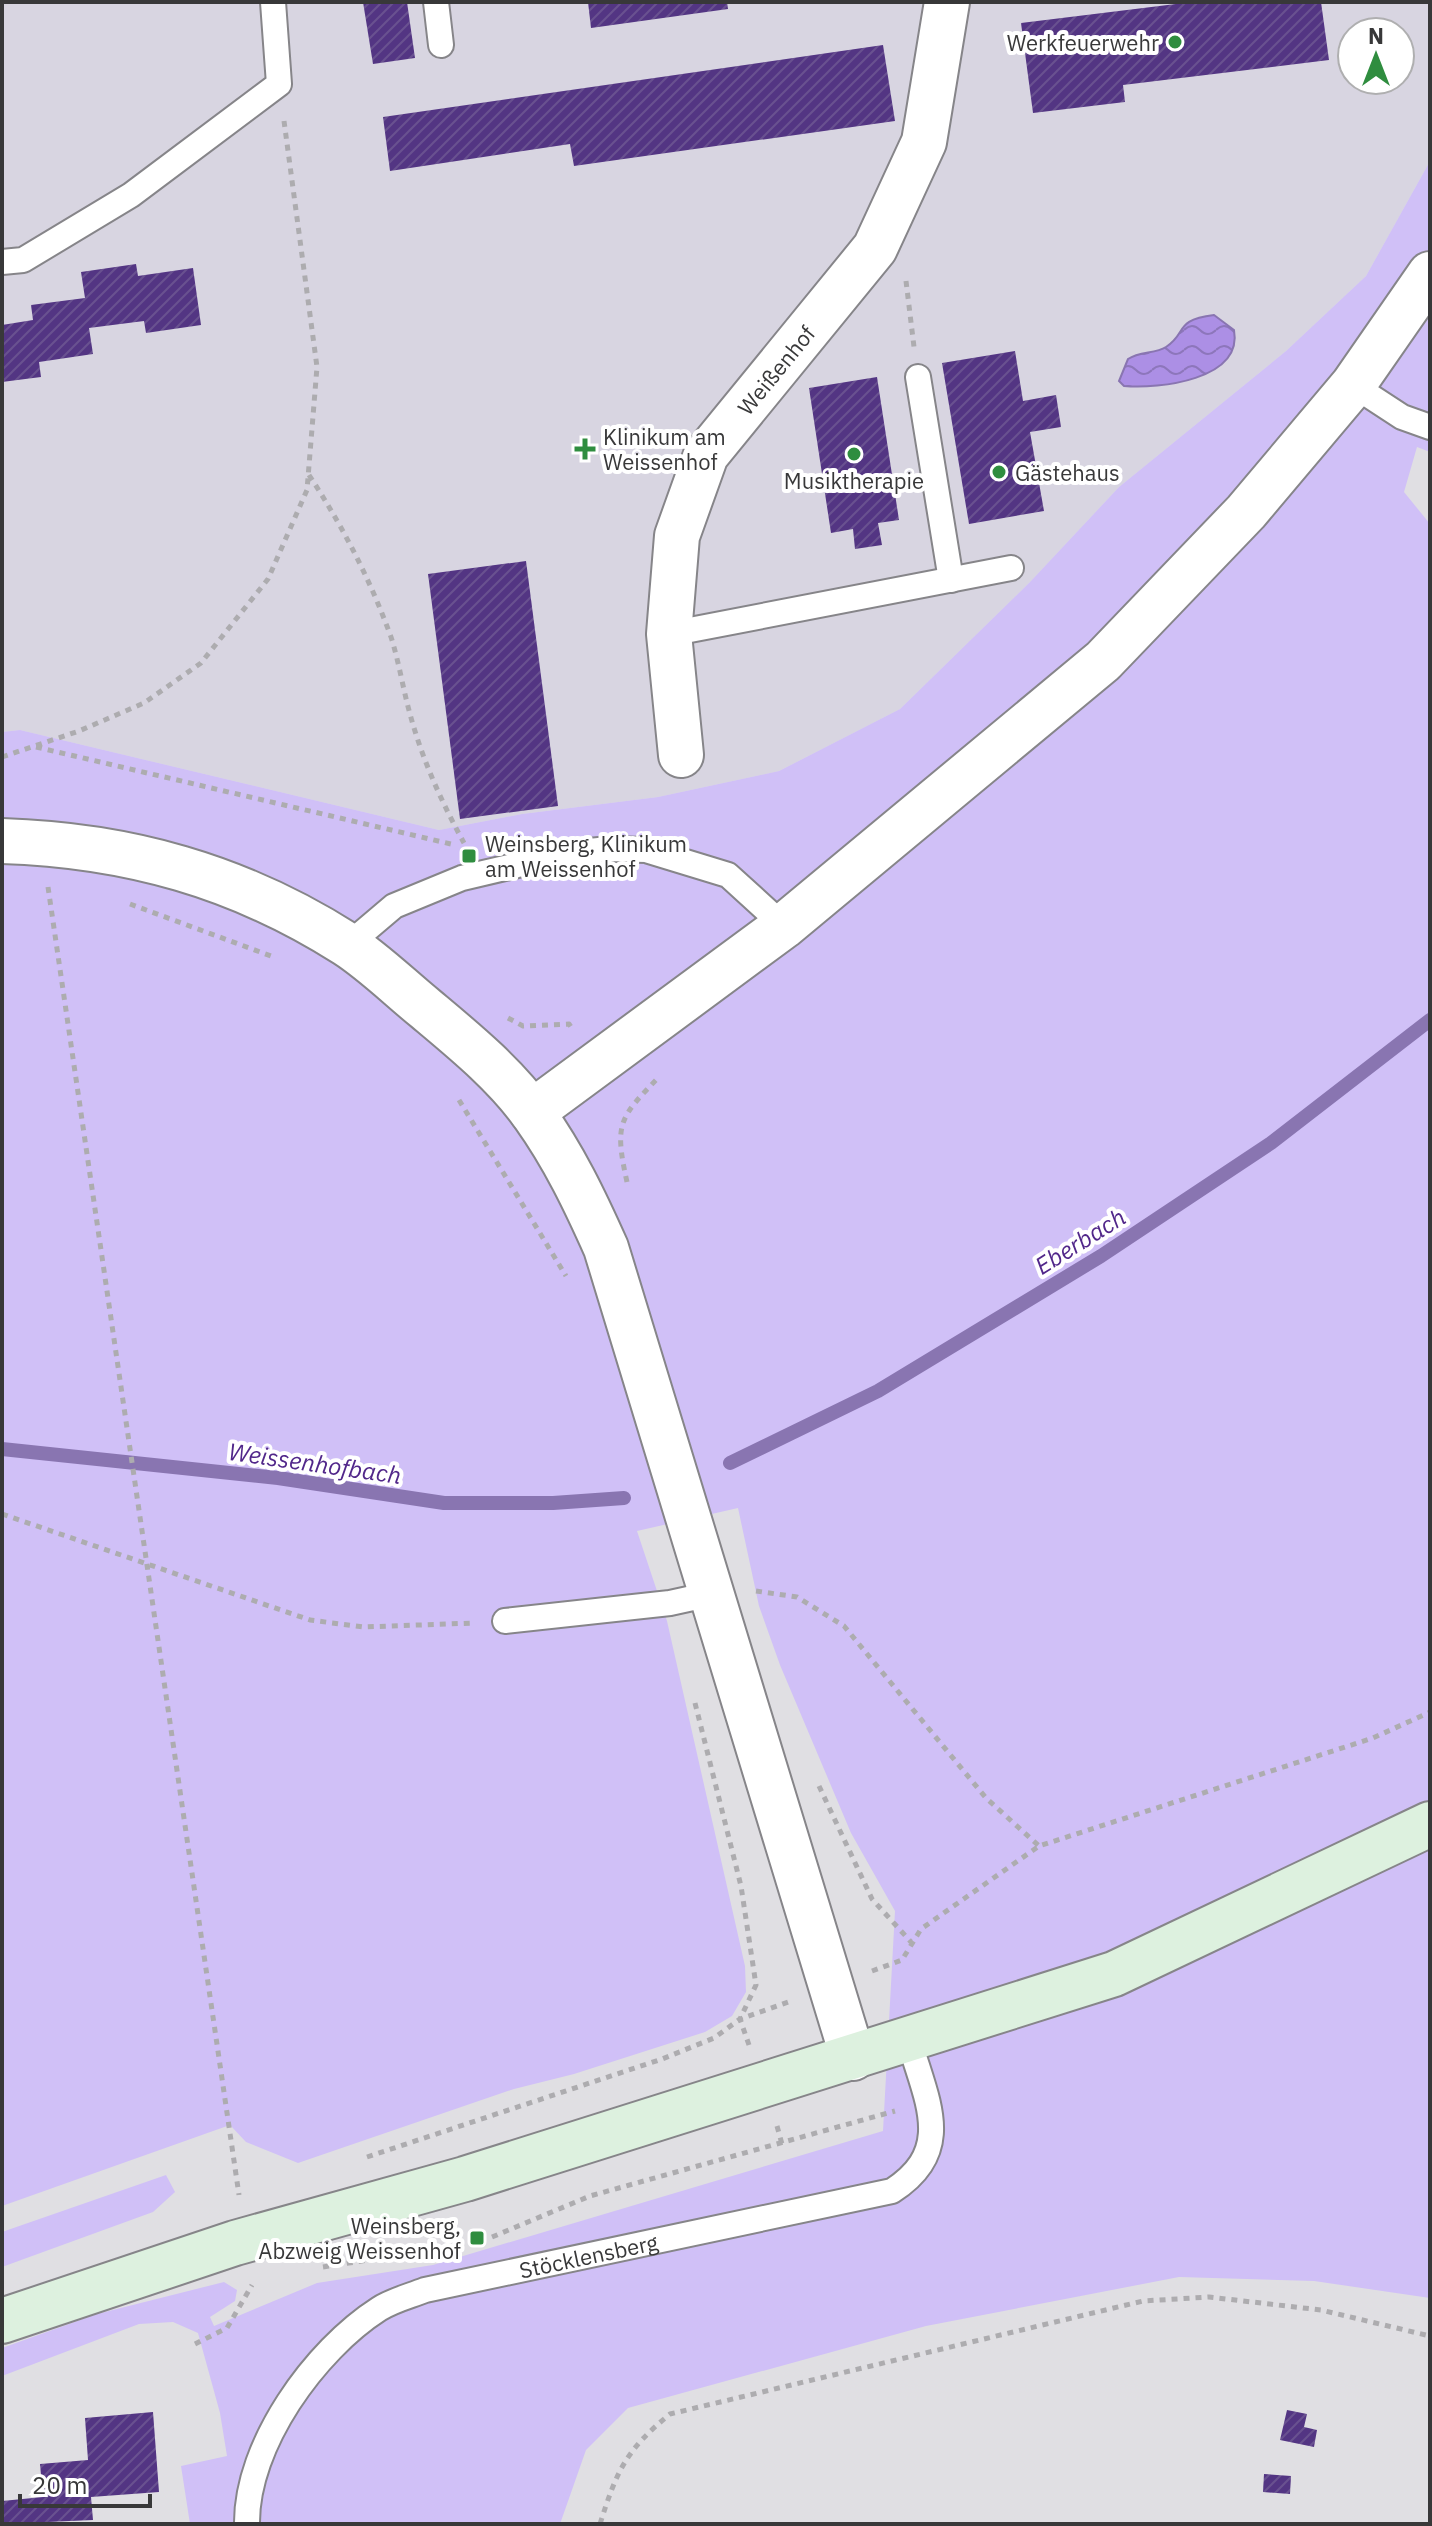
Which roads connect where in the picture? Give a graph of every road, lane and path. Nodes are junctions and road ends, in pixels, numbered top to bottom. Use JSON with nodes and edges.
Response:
{"nodes":[{"id":1,"x":273,"y":2,"type":"edge"},
{"id":2,"x":436,"y":2,"type":"edge"},
{"id":3,"x":947,"y":2,"type":"edge"},
{"id":4,"x":441,"y":45,"type":"dead end"},
{"id":5,"x":279,"y":84,"type":"junction"},
{"id":6,"x":2,"y":262,"type":"edge"},
{"id":7,"x":1430,"y":274,"type":"edge"},
{"id":8,"x":905,"y":275,"type":"dead end"},
{"id":9,"x":918,"y":377,"type":"joint"},
{"id":10,"x":1353,"y":385,"type":"junction"},
{"id":11,"x":1430,"y":427,"type":"edge"},
{"id":12,"x":308,"y":474,"type":"junction"},
{"id":13,"x":1011,"y":568,"type":"dead end"},
{"id":14,"x":951,"y":580,"type":"junction"},
{"id":15,"x":669,"y":634,"type":"junction"},
{"id":16,"x":35,"y":747,"type":"junction"},
{"id":17,"x":681,"y":755,"type":"dead end"},
{"id":18,"x":2,"y":757,"type":"edge"},
{"id":19,"x":2,"y":841,"type":"edge"},
{"id":20,"x":47,"y":882,"type":"dead end"},
{"id":21,"x":119,"y":901,"type":"dead end"},
{"id":22,"x":784,"y":926,"type":"junction"},
{"id":23,"x":348,"y":945,"type":"junction"},
{"id":24,"x":275,"y":957,"type":"dead end"},
{"id":25,"x":501,"y":1015,"type":"dead end"},
{"id":26,"x":596,"y":1063,"type":"junction"},
{"id":27,"x":664,"y":1072,"type":"dead end"},
{"id":28,"x":454,"y":1090,"type":"dead end"},
{"id":29,"x":532,"y":1112,"type":"junction"},
{"id":30,"x":628,"y":1185,"type":"dead end"},
{"id":31,"x":571,"y":1291,"type":"dead end"},
{"id":32,"x":2,"y":1514,"type":"edge"},
{"id":33,"x":146,"y":1562,"type":"junction"},
{"id":34,"x":728,"y":1592,"type":"junction"},
{"id":35,"x":505,"y":1621,"type":"joint"},
{"id":36,"x":692,"y":1692,"type":"dead end"},
{"id":37,"x":1430,"y":1712,"type":"edge"},
{"id":38,"x":814,"y":1774,"type":"dead end"},
{"id":39,"x":1430,"y":1824,"type":"edge"},
{"id":40,"x":1039,"y":1846,"type":"junction"},
{"id":41,"x":909,"y":2040,"type":"junction"},
{"id":42,"x":853,"y":2058,"type":"junction"},
{"id":43,"x":926,"y":2102,"type":"junction"},
{"id":44,"x":366,"y":2158,"type":"dead end"},
{"id":45,"x":241,"y":2207,"type":"dead end"},
{"id":46,"x":480,"y":2240,"type":"dead end"},
{"id":47,"x":422,"y":2252,"type":"dead end"},
{"id":48,"x":317,"y":2268,"type":"dead end"},
{"id":49,"x":262,"y":2282,"type":"dead end"},
{"id":50,"x":2,"y":2321,"type":"edge"},
{"id":51,"x":1430,"y":2336,"type":"edge"},
{"id":52,"x":195,"y":2344,"type":"dead end"},
{"id":53,"x":247,"y":2524,"type":"edge"},
{"id":54,"x":600,"y":2524,"type":"edge"}],
"edges":[{"from":1,"to":5,"type":"lane"},
{"from":2,"to":4,"type":"lane"},
{"from":3,"to":15,"type":"street","name":"Weißenhof"},
{"from":5,"to":6,"type":"lane"},
{"from":5,"to":12,"type":"path"},
{"from":7,"to":10,"type":"street"},
{"from":8,"to":9,"type":"path"},
{"from":9,"to":14,"type":"lane"},
{"from":10,"to":11,"type":"lane"},
{"from":10,"to":22,"type":"street"},
{"from":12,"to":16,"type":"path"},
{"from":12,"to":16,"type":"path"},
{"from":13,"to":14,"type":"lane"},
{"from":14,"to":15,"type":"lane"},
{"from":15,"to":17,"type":"street","name":"Weißenhof"},
{"from":16,"to":18,"type":"path"},
{"from":19,"to":23,"type":"street"},
{"from":20,"to":33,"type":"path"},
{"from":21,"to":24,"type":"path"},
{"from":22,"to":23,"type":"lane"},
{"from":22,"to":26,"type":"street"},
{"from":23,"to":29,"type":"street"},
{"from":25,"to":26,"type":"path"},
{"from":26,"to":29,"type":"street"},
{"from":27,"to":30,"type":"path"},
{"from":28,"to":31,"type":"path"},
{"from":29,"to":34,"type":"street"},
{"from":32,"to":33,"type":"path"},
{"from":33,"to":35,"type":"path"},
{"from":33,"to":45,"type":"path"},
{"from":34,"to":35,"type":"lane"},
{"from":34,"to":40,"type":"path"},
{"from":34,"to":42,"type":"street"},
{"from":36,"to":44,"type":"path"},
{"from":37,"to":40,"type":"path"},
{"from":38,"to":40,"type":"path"},
{"from":39,"to":41,"type":"main road"},
{"from":41,"to":42,"type":"main road"},
{"from":41,"to":43,"type":"lane","name":"Stöcklensberg"},
{"from":42,"to":50,"type":"main road"},
{"from":43,"to":46,"type":"path"},
{"from":43,"to":53,"type":"lane","name":"Stöcklensberg"},
{"from":47,"to":48,"type":"path"},
{"from":49,"to":52,"type":"path"},
{"from":51,"to":54,"type":"path"}]}
